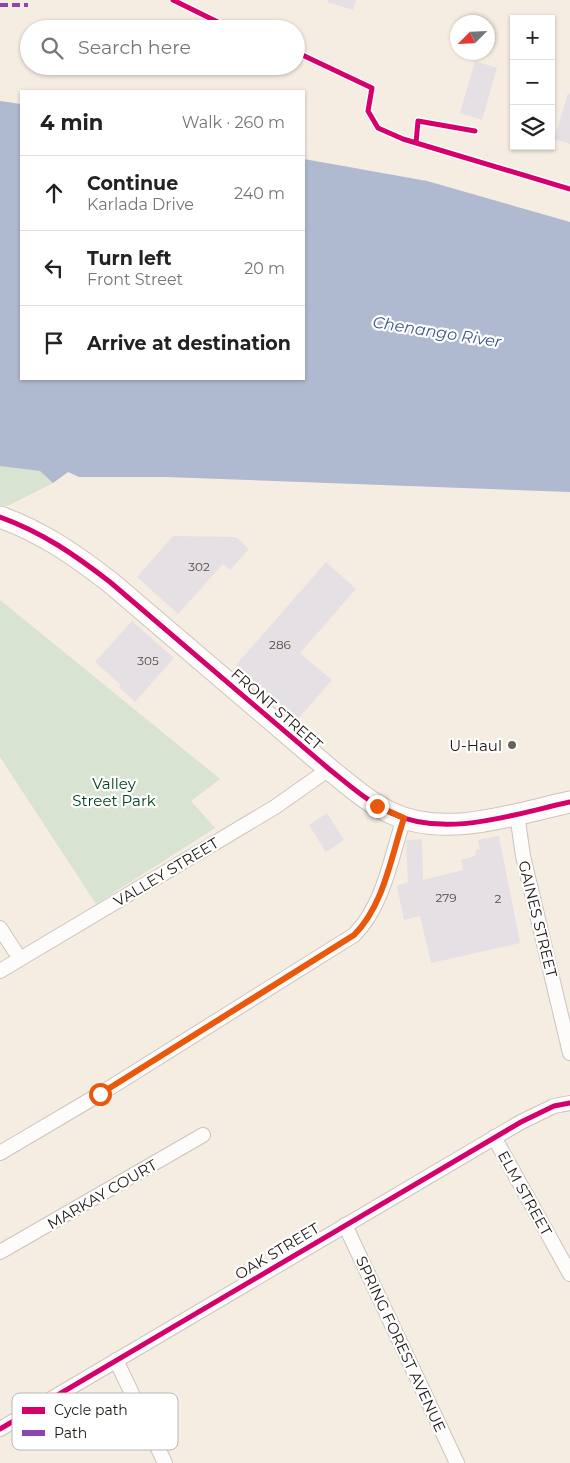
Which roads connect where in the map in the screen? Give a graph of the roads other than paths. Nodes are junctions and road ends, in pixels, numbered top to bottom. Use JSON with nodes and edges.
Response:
{"nodes":[{"id":1,"x":0,"y":518,"type":"edge"},
{"id":2,"x":329,"y":769,"type":"junction"},
{"id":3,"x":570,"y":802,"type":"edge"},
{"id":4,"x":516,"y":814,"type":"junction"},
{"id":5,"x":404,"y":818,"type":"junction"},
{"id":6,"x":0,"y":928,"type":"edge"},
{"id":7,"x":20,"y":959,"type":"junction"},
{"id":8,"x":0,"y":971,"type":"edge"},
{"id":9,"x":570,"y":1053,"type":"edge"},
{"id":10,"x":570,"y":1103,"type":"edge"},
{"id":11,"x":203,"y":1135,"type":"dead end"},
{"id":12,"x":494,"y":1138,"type":"junction"},
{"id":13,"x":0,"y":1153,"type":"edge"},
{"id":14,"x":345,"y":1225,"type":"junction"},
{"id":15,"x":0,"y":1252,"type":"edge"},
{"id":16,"x":570,"y":1274,"type":"edge"},
{"id":17,"x":116,"y":1360,"type":"junction"},
{"id":18,"x":61,"y":1393,"type":"edge"},
{"id":19,"x":132,"y":1393,"type":"edge"},
{"id":20,"x":12,"y":1423,"type":"edge"},
{"id":21,"x":0,"y":1430,"type":"edge"},
{"id":22,"x":159,"y":1450,"type":"edge"},
{"id":23,"x":165,"y":1463,"type":"edge"},
{"id":24,"x":457,"y":1463,"type":"edge"}],
"edges":[{"from":1,"to":2,"type":"main road","name":"FRONT STREET"},
{"from":2,"to":5,"type":"main road","name":"FRONT STREET"},
{"from":2,"to":7,"type":"street","name":"VALLEY STREET"},
{"from":3,"to":4,"type":"main road","name":"FRONT STREET"},
{"from":4,"to":5,"type":"main road","name":"FRONT STREET"},
{"from":4,"to":9,"type":"street","name":"GAINES STREET"},
{"from":5,"to":13,"type":"street"},
{"from":6,"to":7,"type":"street"},
{"from":7,"to":8,"type":"street","name":"VALLEY STREET"},
{"from":10,"to":12,"type":"street","name":"OAK STREET"},
{"from":11,"to":15,"type":"street","name":"MARKAY COURT"},
{"from":12,"to":14,"type":"street","name":"OAK STREET"},
{"from":12,"to":16,"type":"street","name":"ELM STREET"},
{"from":14,"to":17,"type":"street","name":"OAK STREET"},
{"from":14,"to":24,"type":"street","name":"SPRING FOREST AVENUE"},
{"from":17,"to":18,"type":"street","name":"OAK STREET"},
{"from":17,"to":19,"type":"street"},
{"from":20,"to":21,"type":"street","name":"OAK STREET"},
{"from":22,"to":23,"type":"street"}]}
